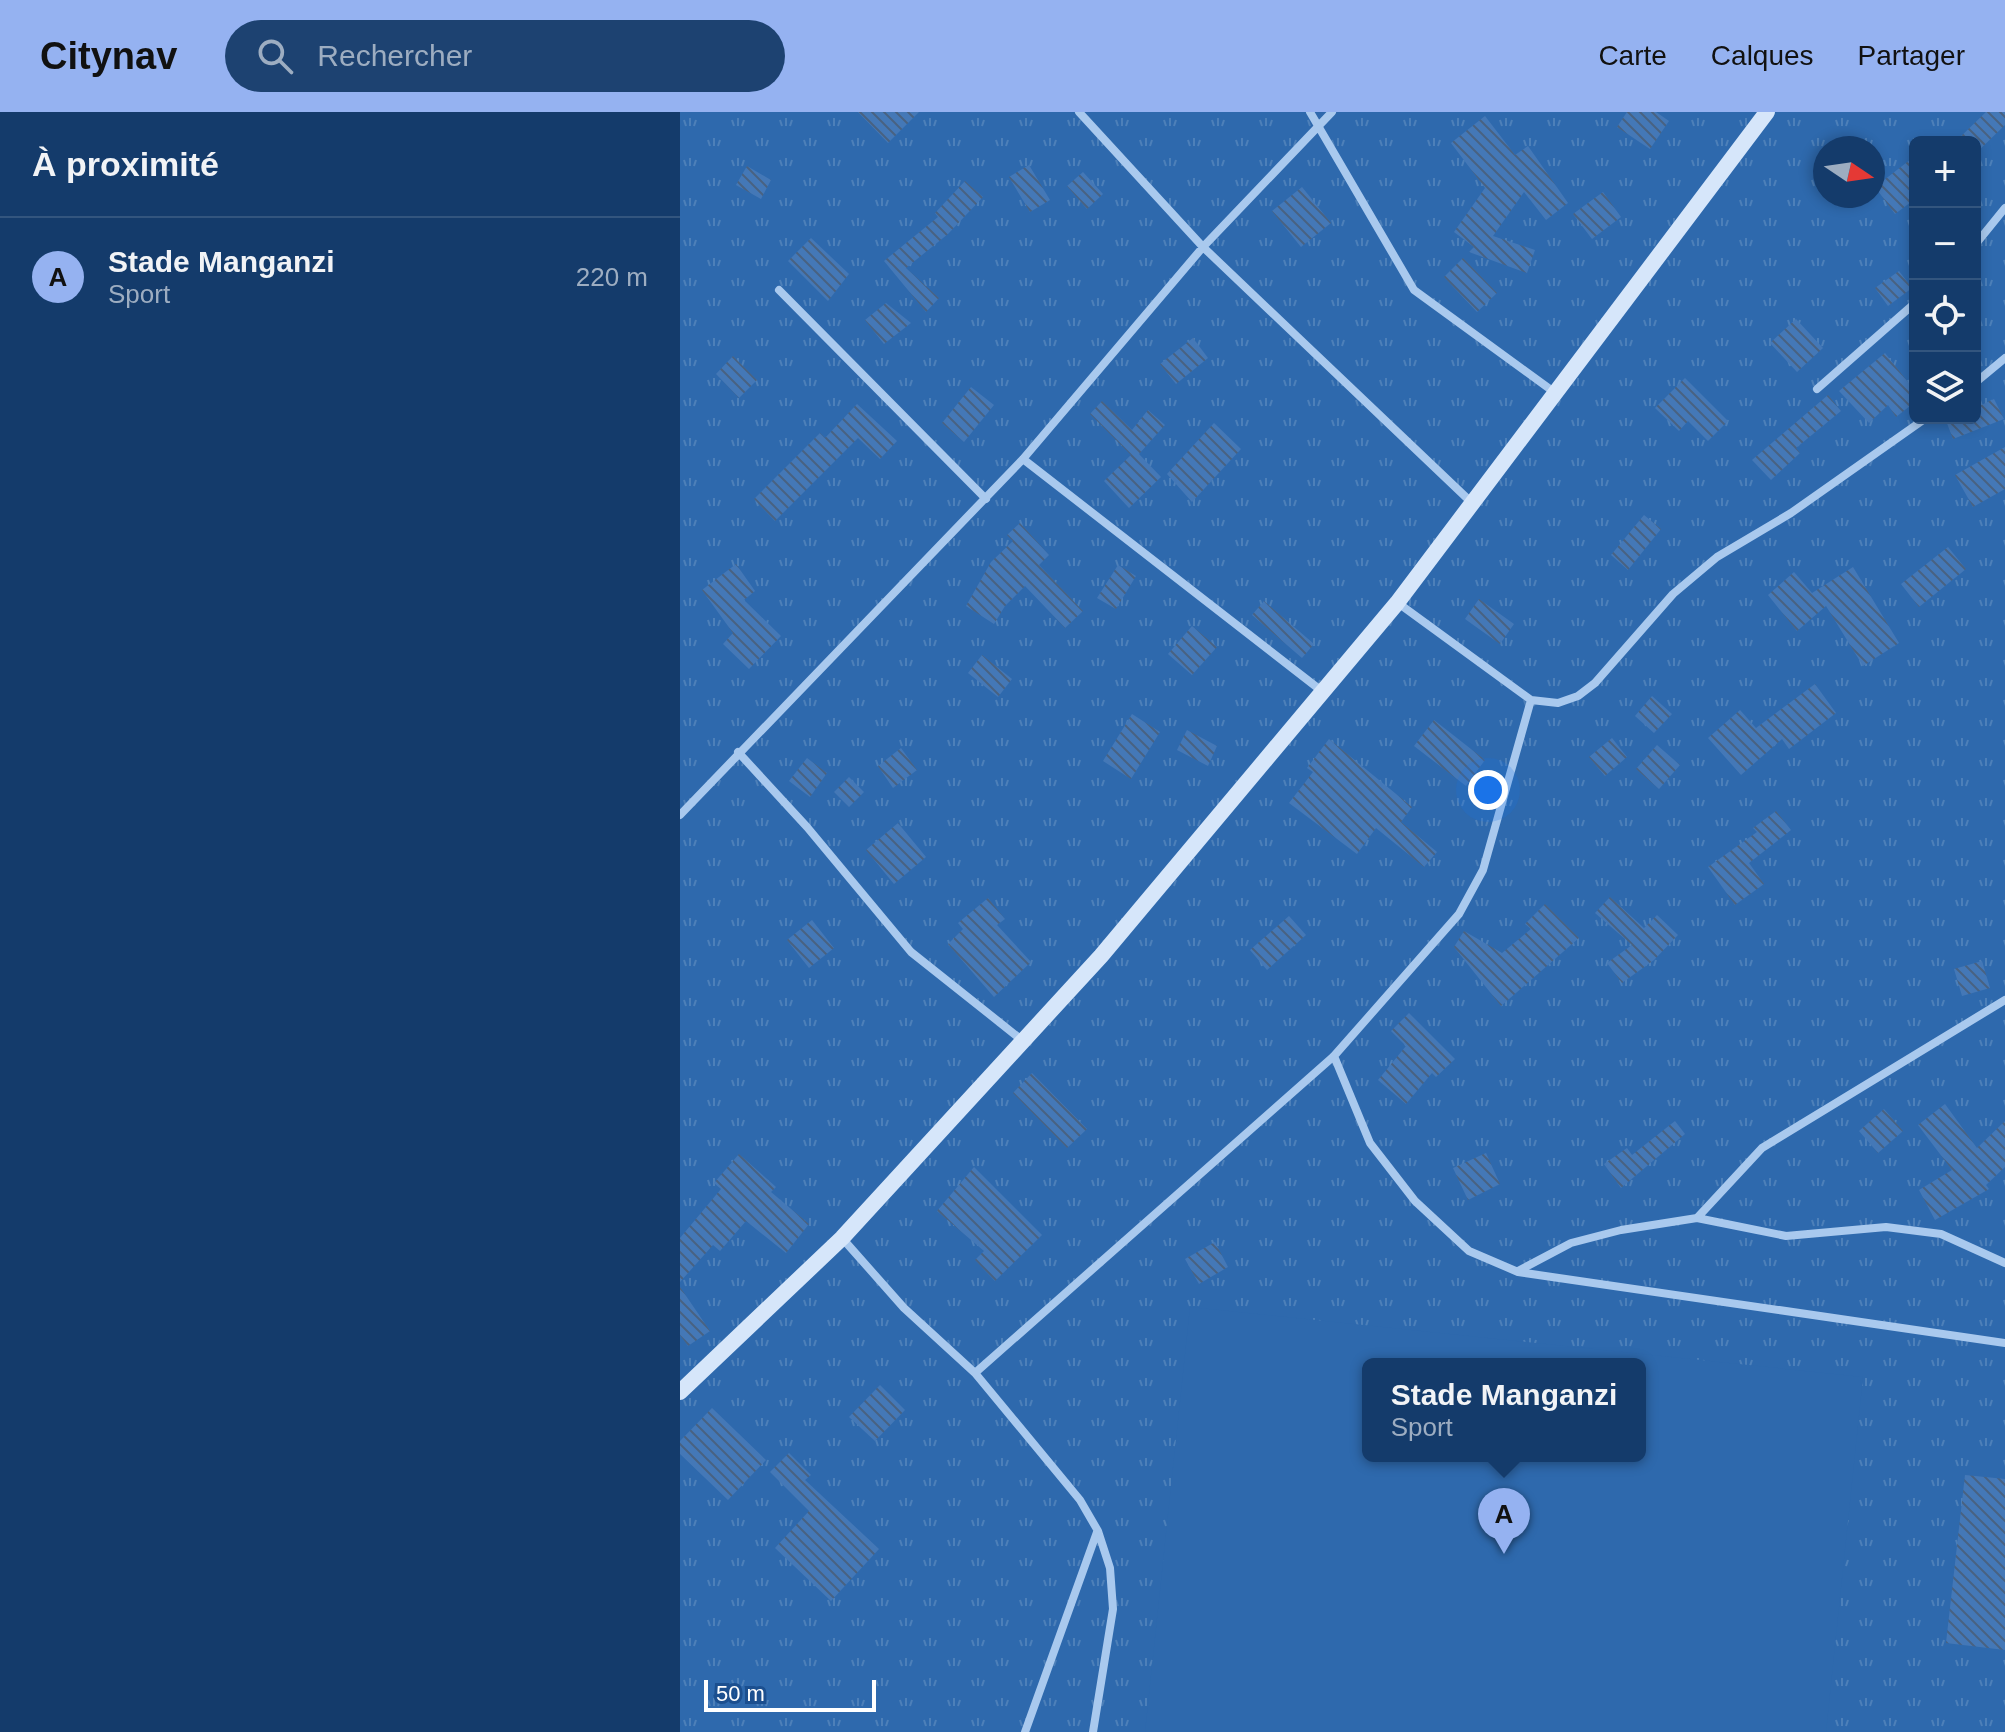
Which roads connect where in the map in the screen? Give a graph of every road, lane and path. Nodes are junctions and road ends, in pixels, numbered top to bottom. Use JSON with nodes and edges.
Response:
{"nodes":[{"id":1,"x":1079,"y":112,"type":"edge"},
{"id":2,"x":1310,"y":112,"type":"edge"},
{"id":3,"x":1332,"y":112,"type":"edge"},
{"id":4,"x":1767,"y":112,"type":"edge"},
{"id":5,"x":1321,"y":125,"type":"junction"},
{"id":6,"x":2005,"y":208,"type":"edge"},
{"id":7,"x":1981,"y":238,"type":"edge"},
{"id":8,"x":1203,"y":247,"type":"junction"},
{"id":9,"x":779,"y":290,"type":"dead end"},
{"id":10,"x":1909,"y":308,"type":"edge"},
{"id":11,"x":2005,"y":358,"type":"edge"},
{"id":12,"x":1981,"y":378,"type":"edge"},
{"id":13,"x":1817,"y":389,"type":"dead end"},
{"id":14,"x":1554,"y":392,"type":"junction"},
{"id":15,"x":1917,"y":424,"type":"edge"},
{"id":16,"x":1023,"y":459,"type":"junction"},
{"id":17,"x":986,"y":499,"type":"junction"},
{"id":18,"x":1471,"y":502,"type":"junction"},
{"id":19,"x":1397,"y":603,"type":"junction"},
{"id":20,"x":1324,"y":693,"type":"junction"},
{"id":21,"x":1531,"y":700,"type":"junction"},
{"id":22,"x":738,"y":752,"type":"junction"},
{"id":23,"x":680,"y":815,"type":"edge"},
{"id":24,"x":2005,"y":1000,"type":"edge"},
{"id":25,"x":1024,"y":1042,"type":"junction"},
{"id":26,"x":1334,"y":1056,"type":"junction"},
{"id":27,"x":1697,"y":1218,"type":"junction"},
{"id":28,"x":842,"y":1238,"type":"junction"},
{"id":29,"x":2005,"y":1263,"type":"edge"},
{"id":30,"x":1518,"y":1272,"type":"junction"},
{"id":31,"x":2005,"y":1343,"type":"edge"},
{"id":32,"x":975,"y":1373,"type":"junction"},
{"id":33,"x":680,"y":1392,"type":"edge"},
{"id":34,"x":1098,"y":1531,"type":"junction"},
{"id":35,"x":1025,"y":1732,"type":"edge"},
{"id":36,"x":1093,"y":1732,"type":"edge"}],
"edges":[{"from":1,"to":8,"type":"street"},
{"from":2,"to":5,"type":"street"},
{"from":3,"to":5,"type":"street"},
{"from":4,"to":14,"type":"main road"},
{"from":5,"to":8,"type":"street"},
{"from":5,"to":14,"type":"street"},
{"from":6,"to":7,"type":"street"},
{"from":8,"to":16,"type":"street"},
{"from":8,"to":18,"type":"street"},
{"from":9,"to":17,"type":"street"},
{"from":10,"to":13,"type":"street"},
{"from":11,"to":12,"type":"street"},
{"from":14,"to":18,"type":"main road"},
{"from":15,"to":21,"type":"street"},
{"from":16,"to":17,"type":"street"},
{"from":16,"to":20,"type":"street"},
{"from":17,"to":22,"type":"street"},
{"from":18,"to":19,"type":"main road"},
{"from":19,"to":20,"type":"main road"},
{"from":19,"to":21,"type":"street"},
{"from":20,"to":25,"type":"main road"},
{"from":21,"to":26,"type":"street"},
{"from":22,"to":23,"type":"street"},
{"from":22,"to":25,"type":"street"},
{"from":24,"to":27,"type":"street"},
{"from":25,"to":28,"type":"main road"},
{"from":26,"to":30,"type":"street"},
{"from":26,"to":32,"type":"street"},
{"from":27,"to":29,"type":"street"},
{"from":27,"to":30,"type":"street"},
{"from":28,"to":32,"type":"street"},
{"from":28,"to":33,"type":"main road"},
{"from":30,"to":31,"type":"street"},
{"from":32,"to":34,"type":"street"},
{"from":34,"to":35,"type":"street"},
{"from":34,"to":36,"type":"street"}]}
